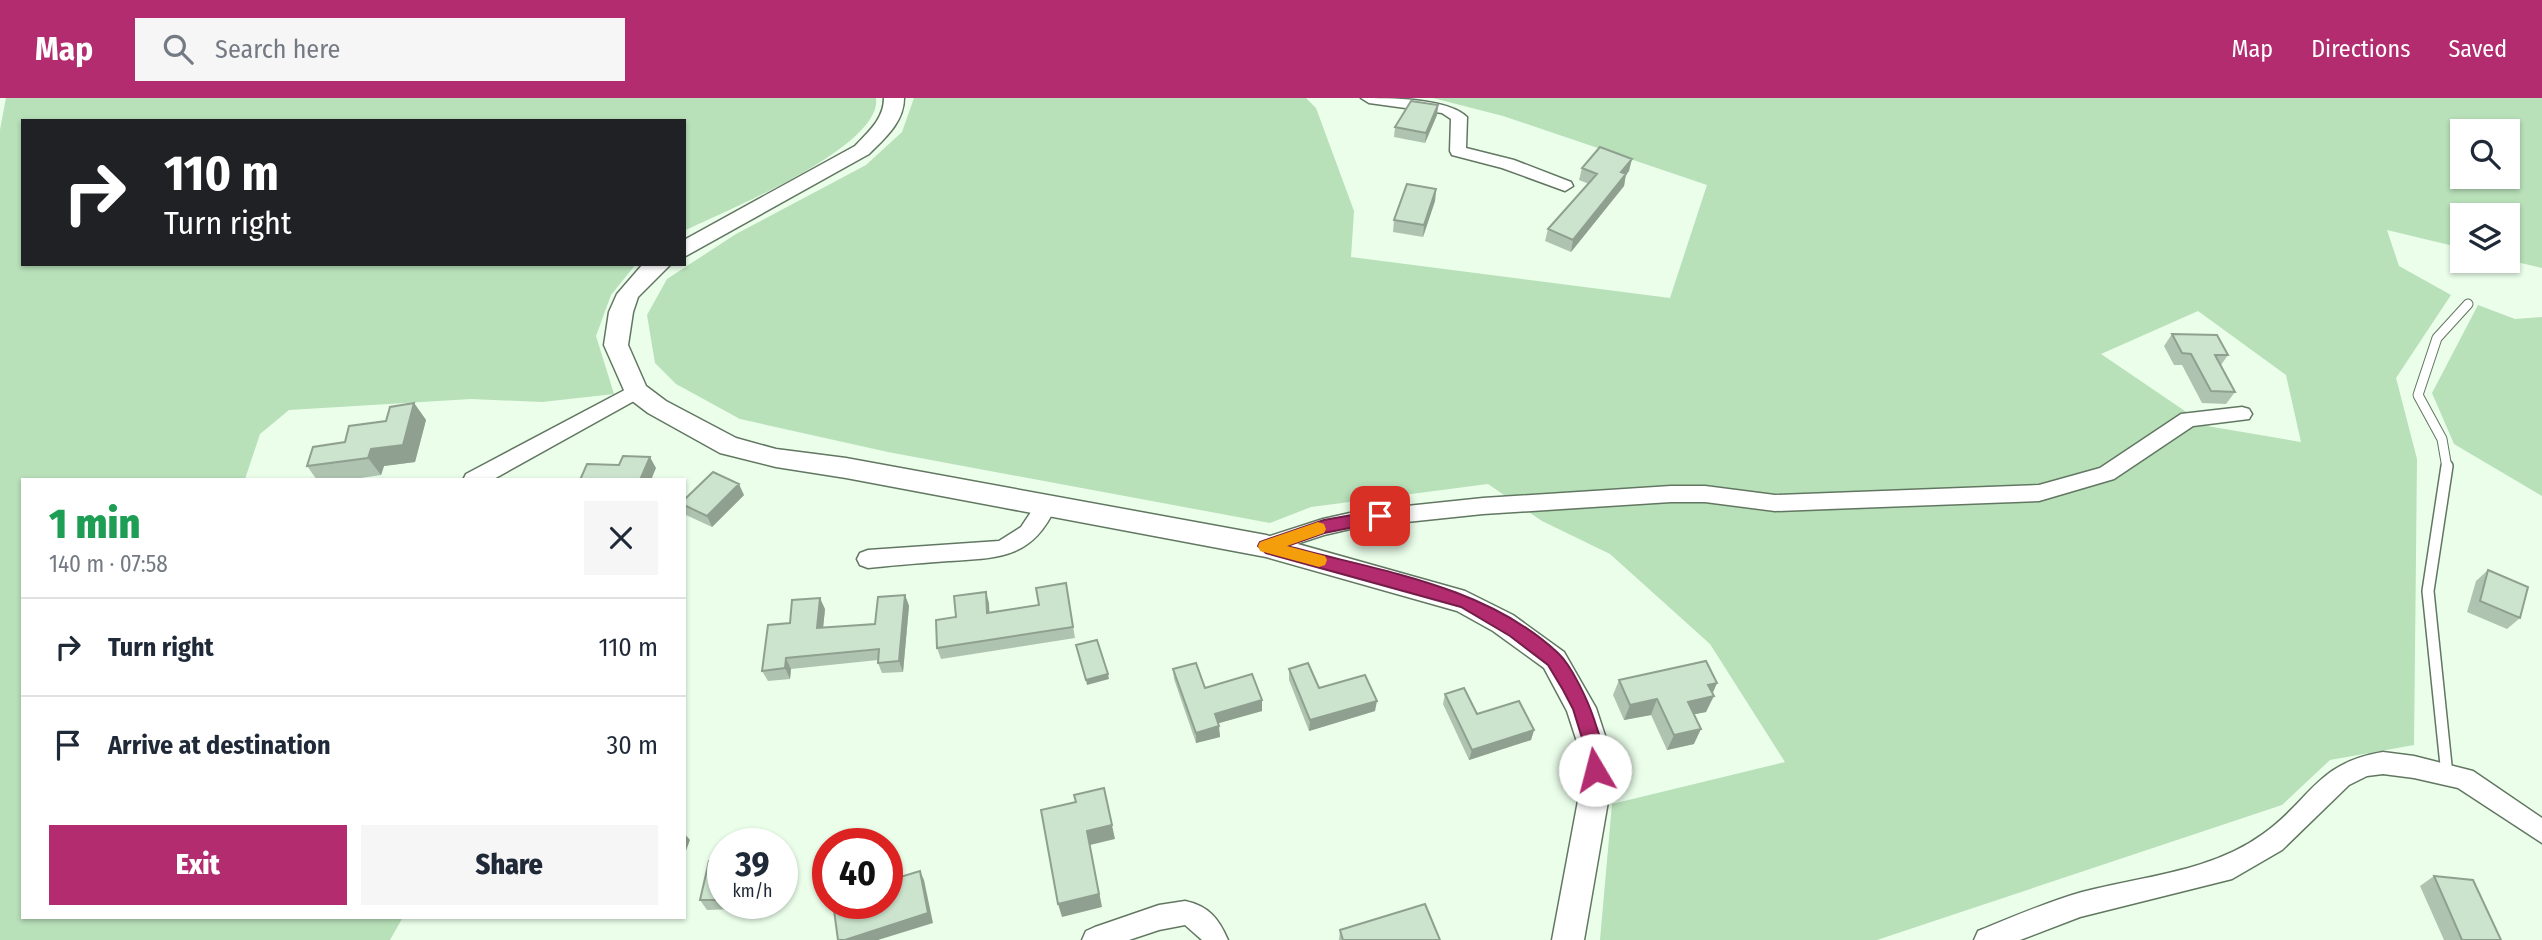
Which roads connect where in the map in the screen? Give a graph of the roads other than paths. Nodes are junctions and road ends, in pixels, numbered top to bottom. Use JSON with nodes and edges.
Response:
{"nodes":[{"id":1,"x":894,"y":98,"type":"edge"},
{"id":2,"x":1369,"y":98,"type":"edge"},
{"id":3,"x":1565,"y":186,"type":"dead end"},
{"id":4,"x":686,"y":249,"type":"edge"},
{"id":5,"x":657,"y":266,"type":"edge"},
{"id":6,"x":2468,"y":303,"type":"dead end"},
{"id":7,"x":636,"y":391,"type":"junction"},
{"id":8,"x":2242,"y":414,"type":"dead end"},
{"id":9,"x":477,"y":478,"type":"edge"},
{"id":10,"x":1046,"y":506,"type":"junction"},
{"id":11,"x":1266,"y":546,"type":"junction"},
{"id":12,"x":868,"y":559,"type":"dead end"},
{"id":13,"x":2448,"y":775,"type":"junction"},
{"id":14,"x":2542,"y":832,"type":"edge"},
{"id":15,"x":1095,"y":940,"type":"edge"},
{"id":16,"x":1215,"y":940,"type":"edge"},
{"id":17,"x":1568,"y":940,"type":"edge"},
{"id":18,"x":1987,"y":940,"type":"edge"}],
"edges":[{"from":1,"to":4,"type":"street"},
{"from":2,"to":3,"type":"street"},
{"from":5,"to":7,"type":"street"},
{"from":6,"to":13,"type":"lane"},
{"from":7,"to":9,"type":"street"},
{"from":7,"to":10,"type":"street"},
{"from":8,"to":11,"type":"street"},
{"from":10,"to":11,"type":"street"},
{"from":10,"to":12,"type":"street"},
{"from":11,"to":17,"type":"street"},
{"from":13,"to":14,"type":"street"},
{"from":13,"to":18,"type":"street"},
{"from":15,"to":16,"type":"street"}]}
